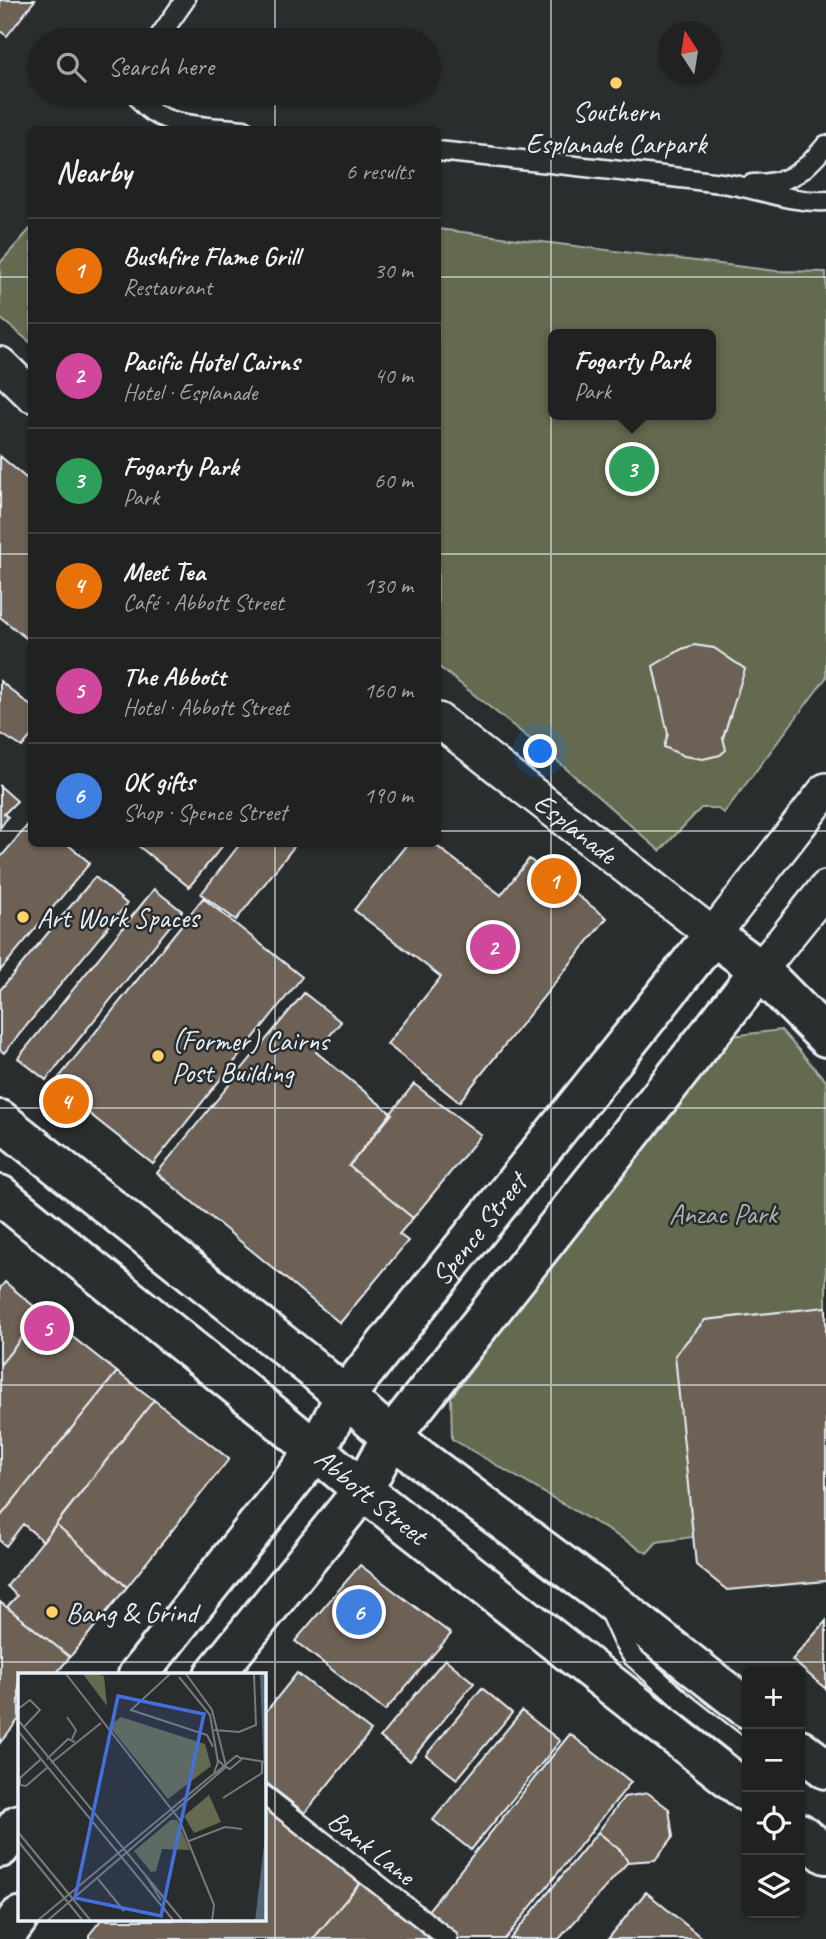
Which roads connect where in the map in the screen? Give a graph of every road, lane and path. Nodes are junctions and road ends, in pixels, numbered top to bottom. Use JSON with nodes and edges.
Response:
{"nodes":[{"id":1,"x":185,"y":0,"type":"edge"},
{"id":2,"x":165,"y":28,"type":"edge"},
{"id":3,"x":145,"y":105,"type":"edge"},
{"id":4,"x":215,"y":126,"type":"edge"},
{"id":5,"x":826,"y":145,"type":"edge"},
{"id":6,"x":441,"y":150,"type":"edge"},
{"id":7,"x":734,"y":185,"type":"junction"},
{"id":8,"x":826,"y":201,"type":"edge"},
{"id":9,"x":0,"y":364,"type":"edge"},
{"id":10,"x":28,"y":391,"type":"edge"},
{"id":11,"x":441,"y":722,"type":"edge"},
{"id":12,"x":826,"y":790,"type":"edge"},
{"id":13,"x":826,"y":888,"type":"edge"},
{"id":14,"x":713,"y":935,"type":"junction"},
{"id":15,"x":760,"y":970,"type":"junction"},
{"id":16,"x":826,"y":1037,"type":"edge"},
{"id":17,"x":0,"y":1120,"type":"edge"},
{"id":18,"x":0,"y":1195,"type":"edge"},
{"id":19,"x":345,"y":1396,"type":"junction"},
{"id":20,"x":391,"y":1437,"type":"junction"},
{"id":21,"x":316,"y":1451,"type":"junction"},
{"id":22,"x":363,"y":1490,"type":"junction"},
{"id":23,"x":603,"y":1595,"type":"junction"},
{"id":24,"x":140,"y":1673,"type":"edge"},
{"id":25,"x":216,"y":1673,"type":"edge"},
{"id":26,"x":742,"y":1704,"type":"edge"},
{"id":27,"x":742,"y":1748,"type":"edge"},
{"id":28,"x":805,"y":1753,"type":"edge"},
{"id":29,"x":826,"y":1769,"type":"edge"},
{"id":30,"x":742,"y":1788,"type":"edge"},
{"id":31,"x":266,"y":1798,"type":"edge"},
{"id":32,"x":18,"y":1825,"type":"edge"},
{"id":33,"x":805,"y":1837,"type":"edge"},
{"id":34,"x":0,"y":1848,"type":"edge"},
{"id":35,"x":826,"y":1854,"type":"edge"},
{"id":36,"x":18,"y":1918,"type":"edge"},
{"id":37,"x":3,"y":1939,"type":"edge"},
{"id":38,"x":448,"y":1939,"type":"edge"}],
"edges":[{"from":1,"to":2,"type":"lane"},
{"from":3,"to":4,"type":"lane"},
{"from":5,"to":7,"type":"lane"},
{"from":6,"to":7,"type":"lane"},
{"from":7,"to":8,"type":"lane"},
{"from":9,"to":10,"type":"street"},
{"from":11,"to":14,"type":"street","name":"Esplanade"},
{"from":12,"to":14,"type":"street","name":"Spence Street"},
{"from":13,"to":15,"type":"street"},
{"from":14,"to":15,"type":"street"},
{"from":14,"to":19,"type":"street","name":"Spence Street"},
{"from":15,"to":16,"type":"street"},
{"from":15,"to":20,"type":"street"},
{"from":17,"to":19,"type":"street","name":"Abbott Street"},
{"from":18,"to":21,"type":"street","name":"Abbott Street"},
{"from":19,"to":20,"type":"street","name":"Abbott Street"},
{"from":19,"to":21,"type":"street","name":"Spence Street"},
{"from":20,"to":22,"type":"street"},
{"from":20,"to":23,"type":"street","name":"Abbott Street"},
{"from":21,"to":22,"type":"street","name":"Abbott Street"},
{"from":21,"to":24,"type":"street","name":"Spence Street"},
{"from":22,"to":25,"type":"street"},
{"from":22,"to":30,"type":"street","name":"Abbott Street"},
{"from":23,"to":26,"type":"street","name":"Abbott Street"},
{"from":23,"to":27,"type":"lane"},
{"from":28,"to":29,"type":"street"},
{"from":31,"to":38,"type":"lane","name":"Bank Lane"},
{"from":32,"to":34,"type":"street"},
{"from":33,"to":35,"type":"street"},
{"from":36,"to":37,"type":"street"}]}
